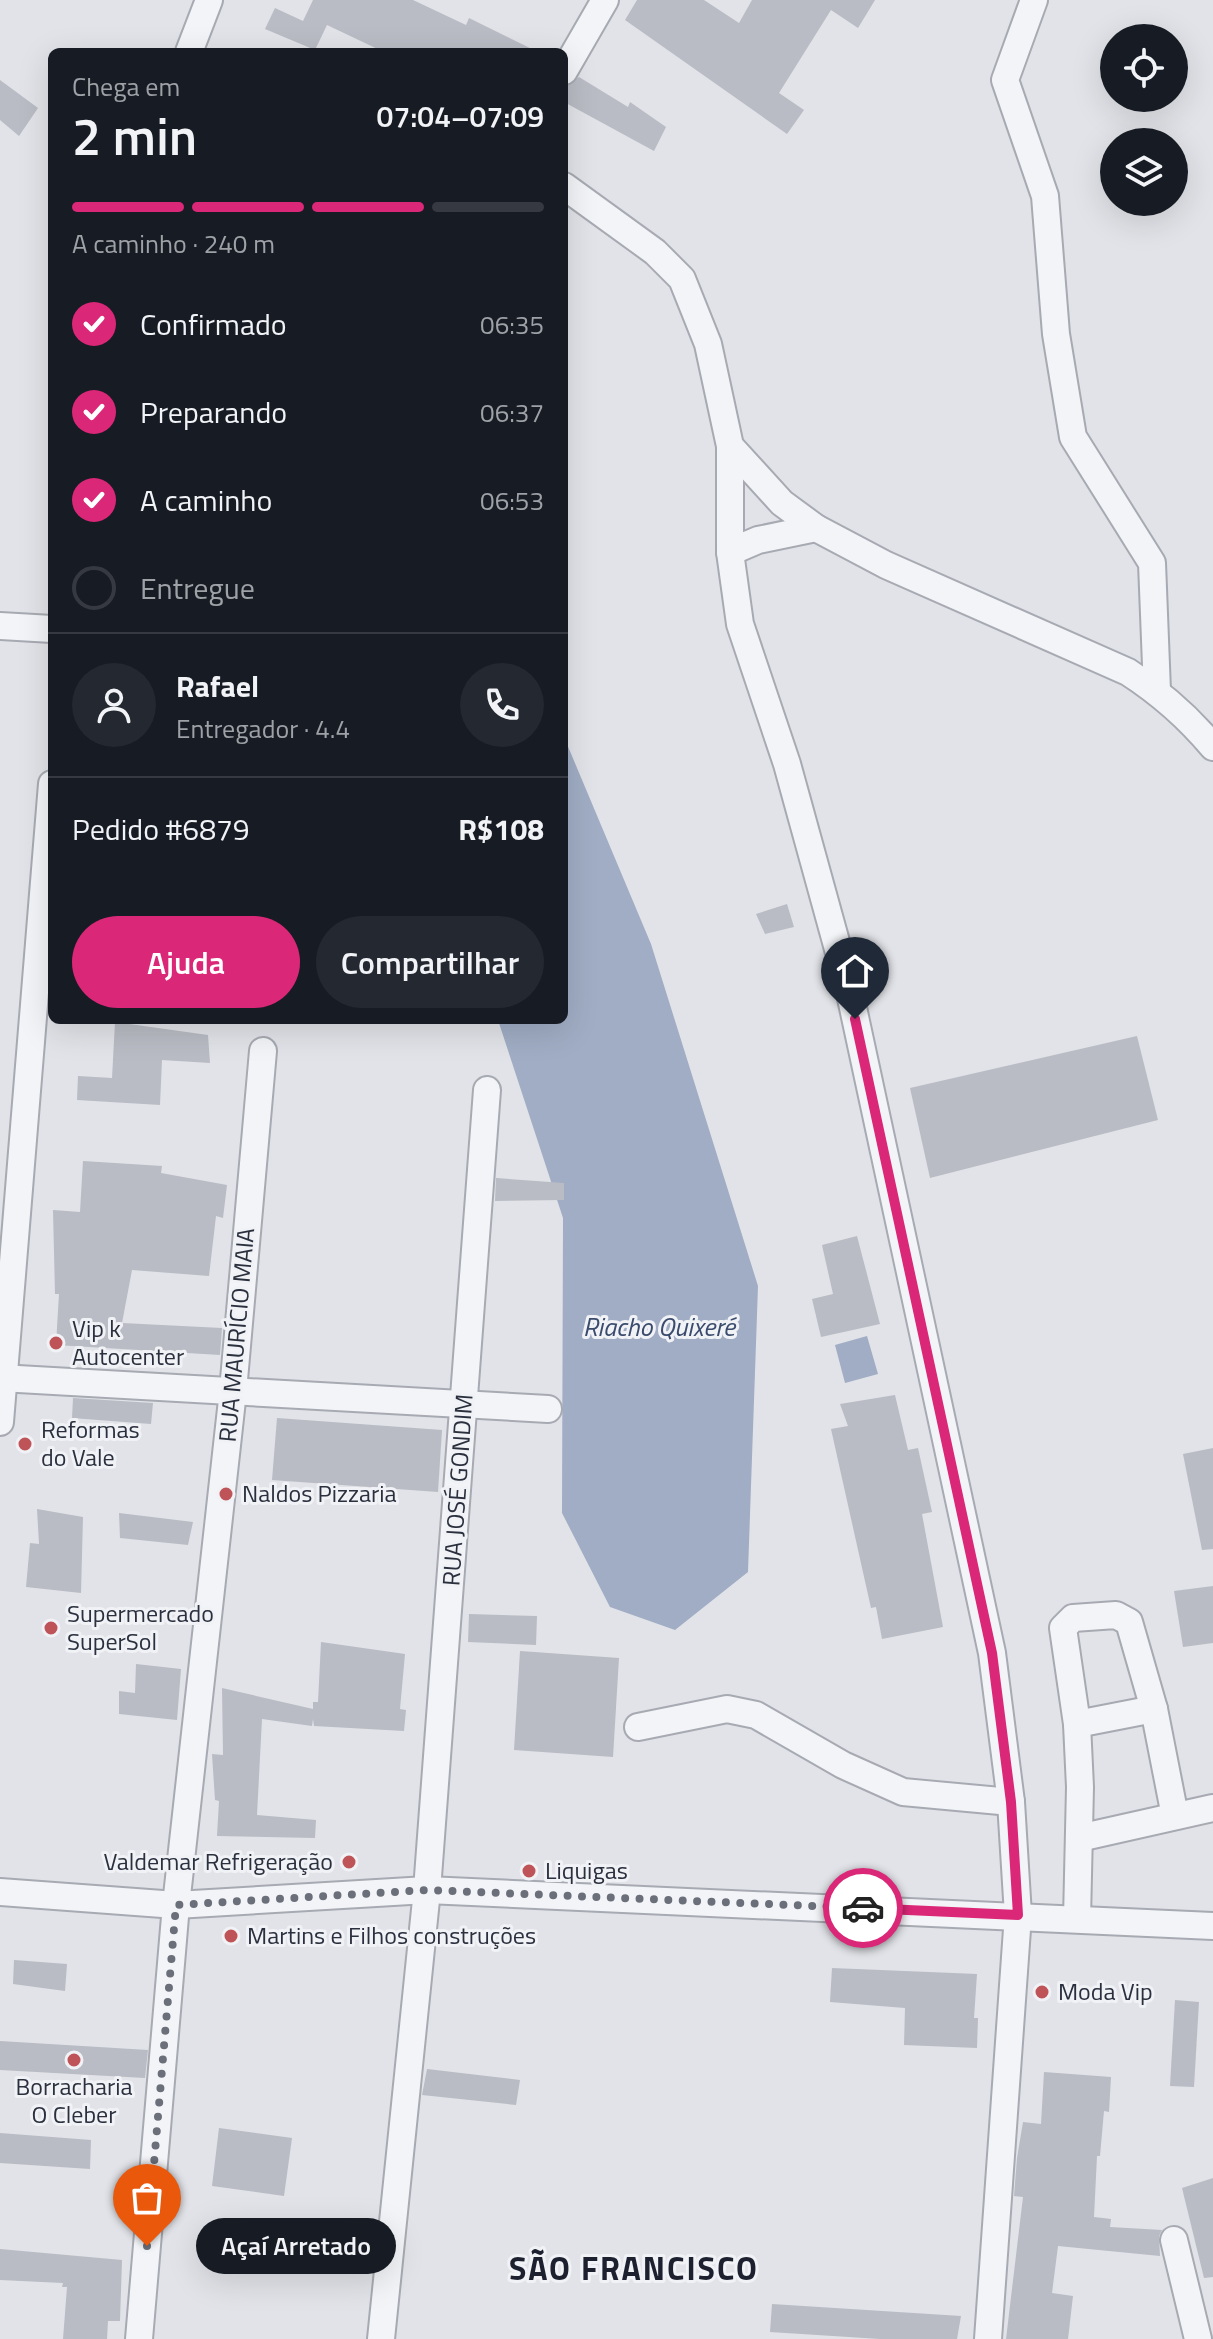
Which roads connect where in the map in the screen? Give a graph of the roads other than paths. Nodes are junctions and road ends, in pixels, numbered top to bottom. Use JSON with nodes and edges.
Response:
{"nodes":[{"id":1,"x":209,"y":0,"type":"edge"},
{"id":2,"x":605,"y":0,"type":"edge"},
{"id":3,"x":1034,"y":0,"type":"edge"},
{"id":4,"x":191,"y":48,"type":"edge"},
{"id":5,"x":568,"y":64,"type":"edge"},
{"id":6,"x":568,"y":189,"type":"edge"},
{"id":7,"x":730,"y":446,"type":"junction"},
{"id":8,"x":816,"y":528,"type":"junction"},
{"id":9,"x":730,"y":552,"type":"junction"},
{"id":10,"x":0,"y":626,"type":"edge"},
{"id":11,"x":48,"y":629,"type":"edge"},
{"id":12,"x":1157,"y":691,"type":"junction"},
{"id":13,"x":1213,"y":747,"type":"edge"},
{"id":14,"x":48,"y":832,"type":"edge"},
{"id":15,"x":263,"y":1051,"type":"dead end"},
{"id":16,"x":487,"y":1090,"type":"dead end"},
{"id":17,"x":2,"y":1378,"type":"edge"},
{"id":18,"x":233,"y":1391,"type":"junction"},
{"id":19,"x":465,"y":1404,"type":"junction"},
{"id":20,"x":548,"y":1409,"type":"dead end"},
{"id":21,"x":0,"y":1422,"type":"edge"},
{"id":22,"x":1154,"y":1709,"type":"junction"},
{"id":23,"x":1077,"y":1724,"type":"junction"},
{"id":24,"x":638,"y":1727,"type":"dead end"},
{"id":25,"x":1011,"y":1802,"type":"junction"},
{"id":26,"x":1213,"y":1808,"type":"edge"},
{"id":27,"x":1175,"y":1816,"type":"junction"},
{"id":28,"x":1079,"y":1838,"type":"junction"},
{"id":29,"x":427,"y":1890,"type":"junction"},
{"id":30,"x":0,"y":1892,"type":"edge"},
{"id":31,"x":176,"y":1905,"type":"junction"},
{"id":32,"x":1018,"y":1915,"type":"junction"},
{"id":33,"x":1077,"y":1919,"type":"junction"},
{"id":34,"x":1213,"y":1926,"type":"edge"},
{"id":35,"x":1174,"y":2240,"type":"dead end"},
{"id":36,"x":139,"y":2339,"type":"edge"},
{"id":37,"x":381,"y":2339,"type":"edge"},
{"id":38,"x":988,"y":2339,"type":"edge"},
{"id":39,"x":1198,"y":2339,"type":"edge"}],
"edges":[{"from":1,"to":4,"type":"street"},
{"from":2,"to":5,"type":"street"},
{"from":3,"to":12,"type":"street"},
{"from":6,"to":7,"type":"street"},
{"from":7,"to":8,"type":"street"},
{"from":7,"to":9,"type":"street"},
{"from":8,"to":9,"type":"street"},
{"from":8,"to":12,"type":"street"},
{"from":9,"to":25,"type":"street"},
{"from":10,"to":11,"type":"street"},
{"from":12,"to":13,"type":"street"},
{"from":14,"to":17,"type":"street"},
{"from":15,"to":18,"type":"street","name":"RUA MAURÍCIO MAIA"},
{"from":16,"to":19,"type":"street","name":"RUA JOSÉ GONDIM"},
{"from":17,"to":18,"type":"street"},
{"from":17,"to":21,"type":"street"},
{"from":18,"to":19,"type":"street"},
{"from":18,"to":31,"type":"street","name":"RUA MAURÍCIO MAIA"},
{"from":19,"to":20,"type":"street"},
{"from":19,"to":29,"type":"street","name":"RUA JOSÉ GONDIM"},
{"from":22,"to":23,"type":"street"},
{"from":22,"to":23,"type":"street"},
{"from":22,"to":27,"type":"street"},
{"from":23,"to":28,"type":"street"},
{"from":24,"to":25,"type":"street"},
{"from":25,"to":32,"type":"street"},
{"from":26,"to":27,"type":"street"},
{"from":27,"to":28,"type":"street"},
{"from":28,"to":33,"type":"street"},
{"from":29,"to":31,"type":"street"},
{"from":29,"to":32,"type":"street"},
{"from":29,"to":37,"type":"street","name":"RUA JOSÉ GONDIM"},
{"from":30,"to":31,"type":"street"},
{"from":31,"to":36,"type":"street","name":"RUA MAURÍCIO MAIA"},
{"from":32,"to":33,"type":"street"},
{"from":32,"to":38,"type":"street"},
{"from":33,"to":34,"type":"street"},
{"from":35,"to":39,"type":"street"}]}
